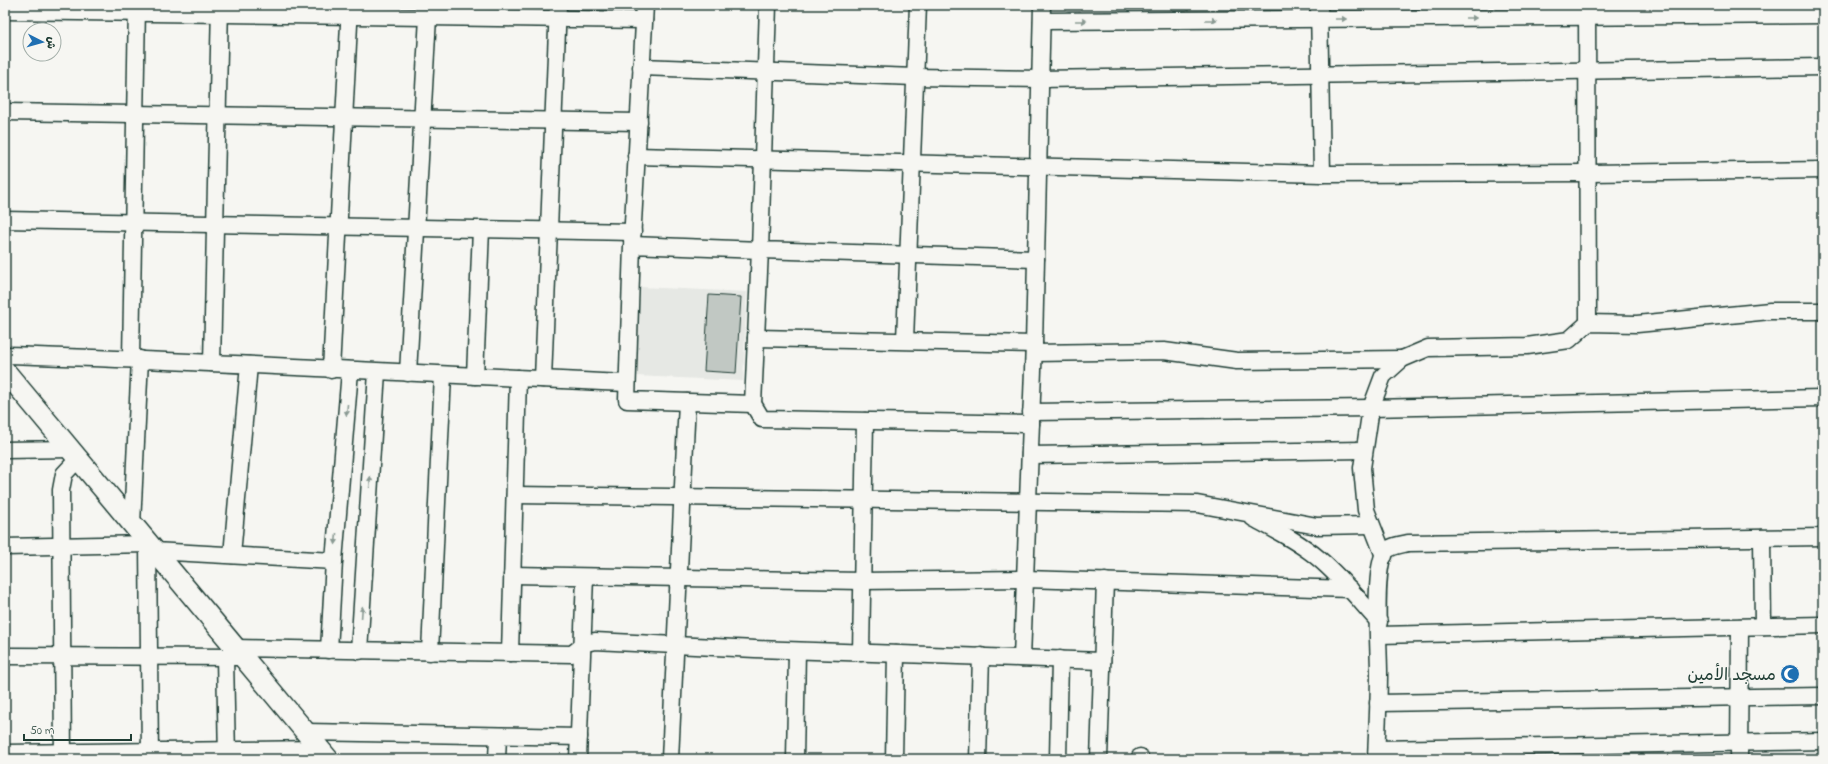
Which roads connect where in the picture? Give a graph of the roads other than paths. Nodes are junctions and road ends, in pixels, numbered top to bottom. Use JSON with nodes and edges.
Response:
{"nodes":[{"id":1,"x":768,"y":5,"type":"edge"},
{"id":2,"x":918,"y":5,"type":"edge"},
{"id":3,"x":1042,"y":5,"type":"edge"},
{"id":4,"x":137,"y":9,"type":"edge"},
{"id":5,"x":220,"y":9,"type":"edge"},
{"id":6,"x":350,"y":10,"type":"edge"},
{"id":7,"x":5,"y":11,"type":"edge"},
{"id":8,"x":1587,"y":11,"type":"edge"},
{"id":9,"x":558,"y":12,"type":"edge"},
{"id":10,"x":1319,"y":12,"type":"edge"},
{"id":11,"x":644,"y":13,"type":"edge"},
{"id":12,"x":1823,"y":15,"type":"edge"},
{"id":13,"x":428,"y":17,"type":"junction"},
{"id":14,"x":1042,"y":21,"type":"junction"},
{"id":15,"x":641,"y":67,"type":"junction"},
{"id":16,"x":1823,"y":67,"type":"edge"},
{"id":17,"x":1587,"y":70,"type":"junction"},
{"id":18,"x":766,"y":71,"type":"junction"},
{"id":19,"x":1320,"y":74,"type":"junction"},
{"id":20,"x":915,"y":77,"type":"junction"},
{"id":21,"x":1040,"y":79,"type":"junction"},
{"id":22,"x":5,"y":112,"type":"edge"},
{"id":23,"x":135,"y":114,"type":"junction"},
{"id":24,"x":218,"y":115,"type":"junction"},
{"id":25,"x":344,"y":117,"type":"junction"},
{"id":26,"x":422,"y":119,"type":"junction"},
{"id":27,"x":554,"y":121,"type":"junction"},
{"id":28,"x":639,"y":122,"type":"junction"},
{"id":29,"x":636,"y":156,"type":"junction"},
{"id":30,"x":763,"y":160,"type":"junction"},
{"id":31,"x":912,"y":164,"type":"junction"},
{"id":32,"x":1038,"y":167,"type":"junction"},
{"id":33,"x":1823,"y":170,"type":"edge"},
{"id":34,"x":1588,"y":173,"type":"junction"},
{"id":35,"x":1322,"y":174,"type":"junction"},
{"id":36,"x":5,"y":220,"type":"edge"},
{"id":37,"x":133,"y":222,"type":"junction"},
{"id":38,"x":215,"y":224,"type":"junction"},
{"id":39,"x":339,"y":226,"type":"junction"},
{"id":40,"x":416,"y":227,"type":"junction"},
{"id":41,"x":481,"y":229,"type":"junction"},
{"id":42,"x":549,"y":230,"type":"junction"},
{"id":43,"x":632,"y":238,"type":"junction"},
{"id":44,"x":760,"y":250,"type":"junction"},
{"id":45,"x":908,"y":255,"type":"junction"},
{"id":46,"x":1036,"y":259,"type":"junction"},
{"id":47,"x":1823,"y":311,"type":"edge"},
{"id":48,"x":1588,"y":323,"type":"junction"},
{"id":49,"x":756,"y":338,"type":"junction"},
{"id":50,"x":906,"y":340,"type":"junction"},
{"id":51,"x":1034,"y":349,"type":"junction"},
{"id":52,"x":5,"y":355,"type":"edge"},
{"id":53,"x":136,"y":359,"type":"junction"},
{"id":54,"x":1402,"y":359,"type":"junction"},
{"id":55,"x":212,"y":363,"type":"junction"},
{"id":56,"x":248,"y":365,"type":"junction"},
{"id":57,"x":5,"y":370,"type":"edge"},
{"id":58,"x":331,"y":370,"type":"junction"},
{"id":59,"x":350,"y":371,"type":"junction"},
{"id":60,"x":377,"y":372,"type":"junction"},
{"id":61,"x":408,"y":373,"type":"junction"},
{"id":62,"x":443,"y":375,"type":"junction"},
{"id":63,"x":475,"y":376,"type":"junction"},
{"id":64,"x":518,"y":378,"type":"junction"},
{"id":65,"x":543,"y":379,"type":"junction"},
{"id":66,"x":627,"y":383,"type":"junction"},
{"id":67,"x":1823,"y":398,"type":"edge"},
{"id":68,"x":687,"y":402,"type":"junction"},
{"id":69,"x":753,"y":404,"type":"junction"},
{"id":70,"x":1371,"y":408,"type":"junction"},
{"id":71,"x":1031,"y":418,"type":"junction"},
{"id":72,"x":865,"y":421,"type":"junction"},
{"id":73,"x":5,"y":450,"type":"edge"},
{"id":74,"x":1364,"y":450,"type":"junction"},
{"id":75,"x":76,"y":454,"type":"junction"},
{"id":76,"x":1030,"y":455,"type":"junction"},
{"id":77,"x":515,"y":495,"type":"junction"},
{"id":78,"x":682,"y":497,"type":"junction"},
{"id":79,"x":863,"y":499,"type":"junction"},
{"id":80,"x":1028,"y":501,"type":"junction"},
{"id":81,"x":1241,"y":511,"type":"junction"},
{"id":82,"x":132,"y":524,"type":"junction"},
{"id":83,"x":1371,"y":525,"type":"junction"},
{"id":84,"x":1823,"y":537,"type":"edge"},
{"id":85,"x":1762,"y":538,"type":"junction"},
{"id":86,"x":62,"y":546,"type":"junction"},
{"id":87,"x":5,"y":547,"type":"edge"},
{"id":88,"x":151,"y":547,"type":"junction"},
{"id":89,"x":232,"y":555,"type":"junction"},
{"id":90,"x":1384,"y":556,"type":"junction"},
{"id":91,"x":334,"y":561,"type":"junction"},
{"id":92,"x":512,"y":576,"type":"junction"},
{"id":93,"x":585,"y":577,"type":"junction"},
{"id":94,"x":678,"y":579,"type":"junction"},
{"id":95,"x":1025,"y":579,"type":"junction"},
{"id":96,"x":862,"y":581,"type":"junction"},
{"id":97,"x":1105,"y":581,"type":"junction"},
{"id":98,"x":1350,"y":589,"type":"junction"},
{"id":99,"x":1823,"y":625,"type":"edge"},
{"id":100,"x":1763,"y":626,"type":"junction"},
{"id":101,"x":1740,"y":627,"type":"junction"},
{"id":102,"x":1379,"y":629,"type":"junction"},
{"id":103,"x":675,"y":645,"type":"junction"},
{"id":104,"x":583,"y":646,"type":"junction"},
{"id":105,"x":329,"y":650,"type":"junction"},
{"id":106,"x":359,"y":651,"type":"junction"},
{"id":107,"x":797,"y":651,"type":"junction"},
{"id":108,"x":430,"y":652,"type":"junction"},
{"id":109,"x":510,"y":653,"type":"junction"},
{"id":110,"x":861,"y":653,"type":"junction"},
{"id":111,"x":234,"y":654,"type":"junction"},
{"id":112,"x":896,"y":654,"type":"junction"},
{"id":113,"x":5,"y":656,"type":"edge"},
{"id":114,"x":62,"y":656,"type":"junction"},
{"id":115,"x":149,"y":656,"type":"junction"},
{"id":116,"x":982,"y":656,"type":"junction"},
{"id":117,"x":1022,"y":658,"type":"junction"},
{"id":118,"x":1060,"y":659,"type":"junction"},
{"id":119,"x":1102,"y":661,"type":"junction"},
{"id":120,"x":1823,"y":696,"type":"edge"},
{"id":121,"x":1740,"y":697,"type":"junction"},
{"id":122,"x":1378,"y":703,"type":"junction"},
{"id":123,"x":498,"y":736,"type":"junction"},
{"id":124,"x":579,"y":737,"type":"junction"},
{"id":125,"x":1823,"y":741,"type":"edge"},
{"id":126,"x":1740,"y":742,"type":"junction"},
{"id":127,"x":312,"y":750,"type":"edge"},
{"id":128,"x":5,"y":753,"type":"edge"},
{"id":129,"x":227,"y":754,"type":"edge"},
{"id":130,"x":1377,"y":754,"type":"edge"},
{"id":131,"x":63,"y":755,"type":"edge"},
{"id":132,"x":150,"y":755,"type":"edge"},
{"id":133,"x":497,"y":759,"type":"edge"},
{"id":134,"x":578,"y":759,"type":"edge"},
{"id":135,"x":670,"y":759,"type":"edge"},
{"id":136,"x":795,"y":759,"type":"edge"},
{"id":137,"x":894,"y":759,"type":"edge"},
{"id":138,"x":978,"y":759,"type":"edge"},
{"id":139,"x":1058,"y":759,"type":"edge"},
{"id":140,"x":1099,"y":759,"type":"edge"},
{"id":141,"x":1739,"y":759,"type":"edge"}],
"edges":[{"from":1,"to":18,"type":"street"},
{"from":2,"to":20,"type":"street"},
{"from":3,"to":14,"type":"street"},
{"from":4,"to":5,"type":"street"},
{"from":4,"to":7,"type":"street"},
{"from":4,"to":23,"type":"street"},
{"from":5,"to":6,"type":"street"},
{"from":5,"to":24,"type":"street"},
{"from":6,"to":13,"type":"street"},
{"from":6,"to":25,"type":"street"},
{"from":10,"to":8,"type":"street","one_way":true},
{"from":8,"to":12,"type":"street"},
{"from":8,"to":17,"type":"street"},
{"from":9,"to":11,"type":"street"},
{"from":9,"to":13,"type":"street"},
{"from":9,"to":27,"type":"street"},
{"from":14,"to":10,"type":"street","one_way":true},
{"from":10,"to":19,"type":"street"},
{"from":11,"to":15,"type":"street"},
{"from":13,"to":26,"type":"street"},
{"from":14,"to":21,"type":"street"},
{"from":15,"to":18,"type":"street"},
{"from":15,"to":28,"type":"street"},
{"from":16,"to":17,"type":"street"},
{"from":17,"to":19,"type":"street"},
{"from":17,"to":34,"type":"street"},
{"from":18,"to":20,"type":"street"},
{"from":18,"to":30,"type":"street"},
{"from":19,"to":21,"type":"street"},
{"from":19,"to":35,"type":"street"},
{"from":20,"to":21,"type":"street"},
{"from":20,"to":31,"type":"street"},
{"from":21,"to":32,"type":"street"},
{"from":22,"to":23,"type":"street"},
{"from":23,"to":24,"type":"street"},
{"from":23,"to":37,"type":"street"},
{"from":24,"to":25,"type":"street"},
{"from":24,"to":38,"type":"street"},
{"from":25,"to":26,"type":"street"},
{"from":25,"to":39,"type":"street"},
{"from":26,"to":27,"type":"street"},
{"from":26,"to":40,"type":"street"},
{"from":27,"to":28,"type":"street"},
{"from":27,"to":42,"type":"street"},
{"from":28,"to":29,"type":"street"},
{"from":29,"to":30,"type":"street"},
{"from":29,"to":43,"type":"street"},
{"from":30,"to":31,"type":"street"},
{"from":30,"to":44,"type":"street"},
{"from":31,"to":32,"type":"street"},
{"from":31,"to":45,"type":"street"},
{"from":32,"to":35,"type":"street"},
{"from":32,"to":46,"type":"street"},
{"from":33,"to":34,"type":"street"},
{"from":34,"to":35,"type":"street"},
{"from":34,"to":48,"type":"street"},
{"from":36,"to":37,"type":"street"},
{"from":37,"to":38,"type":"street"},
{"from":37,"to":53,"type":"street"},
{"from":38,"to":39,"type":"street"},
{"from":38,"to":55,"type":"street"},
{"from":39,"to":40,"type":"street"},
{"from":39,"to":58,"type":"street"},
{"from":40,"to":41,"type":"street"},
{"from":40,"to":61,"type":"street"},
{"from":41,"to":42,"type":"street"},
{"from":41,"to":63,"type":"street"},
{"from":42,"to":43,"type":"street"},
{"from":42,"to":65,"type":"street"},
{"from":43,"to":44,"type":"street"},
{"from":43,"to":66,"type":"street"},
{"from":44,"to":45,"type":"street"},
{"from":44,"to":49,"type":"street"},
{"from":45,"to":46,"type":"street"},
{"from":45,"to":50,"type":"street"},
{"from":46,"to":51,"type":"street"},
{"from":47,"to":48,"type":"street"},
{"from":48,"to":54,"type":"street"},
{"from":49,"to":50,"type":"street"},
{"from":49,"to":69,"type":"street"},
{"from":50,"to":51,"type":"street"},
{"from":51,"to":54,"type":"street"},
{"from":51,"to":71,"type":"street"},
{"from":52,"to":53,"type":"street"},
{"from":53,"to":55,"type":"street"},
{"from":53,"to":82,"type":"street"},
{"from":54,"to":70,"type":"street"},
{"from":55,"to":56,"type":"street"},
{"from":56,"to":58,"type":"street"},
{"from":56,"to":89,"type":"street"},
{"from":57,"to":75,"type":"main road"},
{"from":58,"to":59,"type":"street"},
{"from":59,"to":60,"type":"street"},
{"from":59,"to":91,"type":"street","one_way":true},
{"from":60,"to":61,"type":"street"},
{"from":106,"to":60,"type":"street","one_way":true},
{"from":61,"to":62,"type":"street"},
{"from":62,"to":63,"type":"street"},
{"from":62,"to":108,"type":"street"},
{"from":63,"to":64,"type":"street"},
{"from":64,"to":65,"type":"street"},
{"from":64,"to":77,"type":"street"},
{"from":65,"to":66,"type":"street"},
{"from":66,"to":68,"type":"street"},
{"from":67,"to":70,"type":"street"},
{"from":68,"to":69,"type":"street"},
{"from":68,"to":78,"type":"street"},
{"from":69,"to":72,"type":"street"},
{"from":70,"to":71,"type":"street"},
{"from":70,"to":74,"type":"street"},
{"from":71,"to":72,"type":"street"},
{"from":71,"to":76,"type":"street"},
{"from":72,"to":79,"type":"street"},
{"from":73,"to":75,"type":"street"},
{"from":74,"to":76,"type":"street"},
{"from":74,"to":83,"type":"street"},
{"from":75,"to":82,"type":"main road"},
{"from":75,"to":86,"type":"street"},
{"from":76,"to":80,"type":"street"},
{"from":77,"to":78,"type":"street"},
{"from":77,"to":92,"type":"street"},
{"from":78,"to":79,"type":"street"},
{"from":78,"to":94,"type":"street"},
{"from":79,"to":80,"type":"street"},
{"from":79,"to":96,"type":"street"},
{"from":80,"to":81,"type":"street"},
{"from":80,"to":95,"type":"street"},
{"from":81,"to":83,"type":"street"},
{"from":81,"to":98,"type":"street"},
{"from":82,"to":88,"type":"main road"},
{"from":83,"to":90,"type":"street"},
{"from":84,"to":85,"type":"street"},
{"from":85,"to":90,"type":"street"},
{"from":85,"to":100,"type":"street"},
{"from":86,"to":87,"type":"street"},
{"from":86,"to":88,"type":"street"},
{"from":86,"to":114,"type":"street"},
{"from":88,"to":89,"type":"street"},
{"from":88,"to":111,"type":"main road"},
{"from":88,"to":115,"type":"street"},
{"from":89,"to":91,"type":"street"},
{"from":90,"to":102,"type":"street"},
{"from":91,"to":105,"type":"street"},
{"from":92,"to":93,"type":"street"},
{"from":92,"to":109,"type":"street"},
{"from":93,"to":94,"type":"street"},
{"from":93,"to":104,"type":"street"},
{"from":94,"to":96,"type":"street"},
{"from":94,"to":103,"type":"street"},
{"from":95,"to":96,"type":"street"},
{"from":95,"to":97,"type":"street"},
{"from":95,"to":117,"type":"street"},
{"from":96,"to":110,"type":"street"},
{"from":97,"to":98,"type":"street"},
{"from":97,"to":119,"type":"street"},
{"from":98,"to":102,"type":"street"},
{"from":99,"to":100,"type":"street"},
{"from":100,"to":101,"type":"street"},
{"from":101,"to":102,"type":"street"},
{"from":101,"to":121,"type":"street"},
{"from":102,"to":122,"type":"street"},
{"from":103,"to":104,"type":"street"},
{"from":103,"to":107,"type":"street"},
{"from":103,"to":135,"type":"street"},
{"from":104,"to":109,"type":"street"},
{"from":104,"to":124,"type":"street"},
{"from":105,"to":106,"type":"street"},
{"from":105,"to":111,"type":"street"},
{"from":106,"to":108,"type":"street"},
{"from":107,"to":110,"type":"street"},
{"from":107,"to":136,"type":"street"},
{"from":108,"to":109,"type":"street"},
{"from":110,"to":112,"type":"street"},
{"from":111,"to":115,"type":"street"},
{"from":111,"to":127,"type":"main road"},
{"from":111,"to":129,"type":"street"},
{"from":112,"to":116,"type":"street"},
{"from":112,"to":137,"type":"street"},
{"from":113,"to":114,"type":"street"},
{"from":114,"to":115,"type":"street"},
{"from":114,"to":131,"type":"street"},
{"from":115,"to":132,"type":"street"},
{"from":116,"to":117,"type":"street"},
{"from":116,"to":138,"type":"street"},
{"from":117,"to":118,"type":"street"},
{"from":118,"to":119,"type":"street"},
{"from":118,"to":139,"type":"street"},
{"from":119,"to":140,"type":"street"},
{"from":120,"to":121,"type":"street"},
{"from":121,"to":122,"type":"street"},
{"from":121,"to":126,"type":"street"},
{"from":122,"to":130,"type":"street"},
{"from":123,"to":124,"type":"street"},
{"from":123,"to":127,"type":"street"},
{"from":123,"to":133,"type":"street"},
{"from":124,"to":134,"type":"street"},
{"from":125,"to":126,"type":"street"},
{"from":126,"to":130,"type":"street"},
{"from":126,"to":141,"type":"street"},
{"from":127,"to":129,"type":"street"},
{"from":128,"to":131,"type":"street"},
{"from":129,"to":132,"type":"street"},
{"from":131,"to":132,"type":"street"}]}
